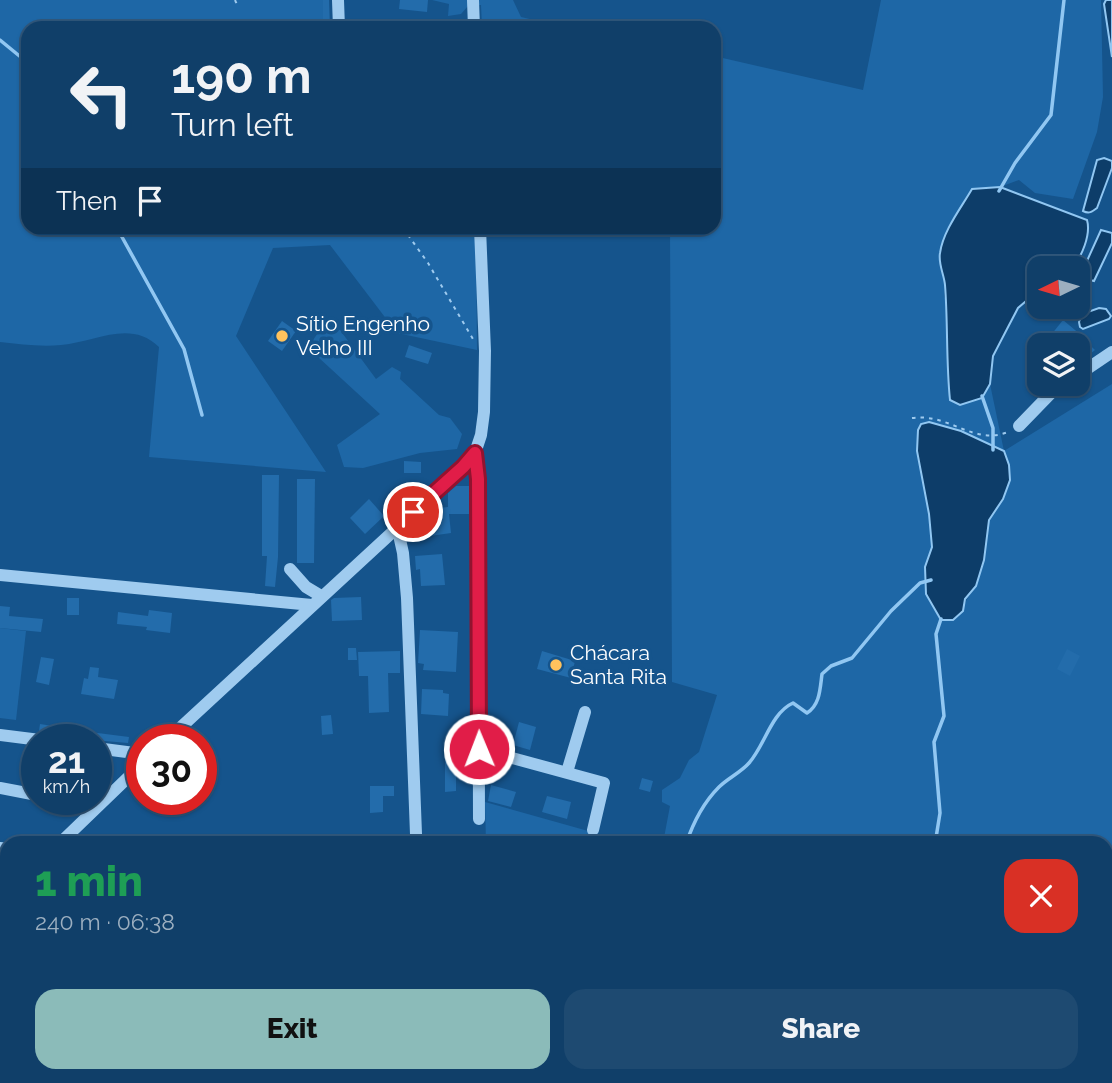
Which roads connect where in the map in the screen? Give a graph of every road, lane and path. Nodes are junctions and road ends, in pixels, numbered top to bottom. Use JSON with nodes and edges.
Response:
{"nodes":[{"id":1,"x":235,"y":0,"type":"edge"},
{"id":2,"x":338,"y":0,"type":"edge"},
{"id":3,"x":473,"y":0,"type":"edge"},
{"id":4,"x":239,"y":8,"type":"dead end"},
{"id":5,"x":339,"y":21,"type":"edge"},
{"id":6,"x":474,"y":21,"type":"edge"},
{"id":7,"x":408,"y":235,"type":"edge"},
{"id":8,"x":480,"y":235,"type":"edge"},
{"id":9,"x":484,"y":342,"type":"junction"},
{"id":10,"x":1112,"y":352,"type":"edge"},
{"id":11,"x":1090,"y":367,"type":"edge"},
{"id":12,"x":1049,"y":396,"type":"edge"},
{"id":13,"x":912,"y":418,"type":"dead end"},
{"id":14,"x":1018,"y":426,"type":"joint"},
{"id":15,"x":475,"y":453,"type":"junction"},
{"id":16,"x":397,"y":526,"type":"junction"},
{"id":17,"x":374,"y":547,"type":"junction"},
{"id":18,"x":403,"y":553,"type":"junction"},
{"id":19,"x":290,"y":569,"type":"dead end"},
{"id":20,"x":0,"y":575,"type":"edge"},
{"id":21,"x":317,"y":600,"type":"junction"},
{"id":22,"x":585,"y":712,"type":"dead end"},
{"id":23,"x":184,"y":724,"type":"edge"},
{"id":24,"x":0,"y":735,"type":"edge"},
{"id":25,"x":21,"y":738,"type":"edge"},
{"id":26,"x":479,"y":749,"type":"junction"},
{"id":27,"x":567,"y":772,"type":"junction"},
{"id":28,"x":126,"y":780,"type":"edge"},
{"id":29,"x":0,"y":788,"type":"edge"},
{"id":30,"x":21,"y":792,"type":"edge"},
{"id":31,"x":112,"y":793,"type":"edge"},
{"id":32,"x":89,"y":815,"type":"edge"},
{"id":33,"x":479,"y":819,"type":"dead end"},
{"id":34,"x":593,"y":830,"type":"dead end"},
{"id":35,"x":416,"y":834,"type":"dead end"},
{"id":36,"x":67,"y":836,"type":"edge"}],
"edges":[{"from":1,"to":4,"type":"path"},
{"from":2,"to":5,"type":"street"},
{"from":3,"to":6,"type":"street"},
{"from":7,"to":9,"type":"path"},
{"from":8,"to":9,"type":"street"},
{"from":9,"to":15,"type":"street"},
{"from":10,"to":11,"type":"street"},
{"from":12,"to":14,"type":"street"},
{"from":13,"to":14,"type":"path"},
{"from":15,"to":16,"type":"street"},
{"from":15,"to":26,"type":"street"},
{"from":16,"to":17,"type":"street"},
{"from":16,"to":18,"type":"street"},
{"from":17,"to":18,"type":"street"},
{"from":17,"to":21,"type":"street"},
{"from":18,"to":35,"type":"street"},
{"from":19,"to":21,"type":"street"},
{"from":20,"to":21,"type":"street"},
{"from":21,"to":23,"type":"street"},
{"from":22,"to":27,"type":"street"},
{"from":24,"to":25,"type":"street"},
{"from":26,"to":27,"type":"street"},
{"from":26,"to":33,"type":"street"},
{"from":27,"to":34,"type":"street"},
{"from":28,"to":31,"type":"street"},
{"from":29,"to":30,"type":"street"},
{"from":32,"to":36,"type":"street"}]}
